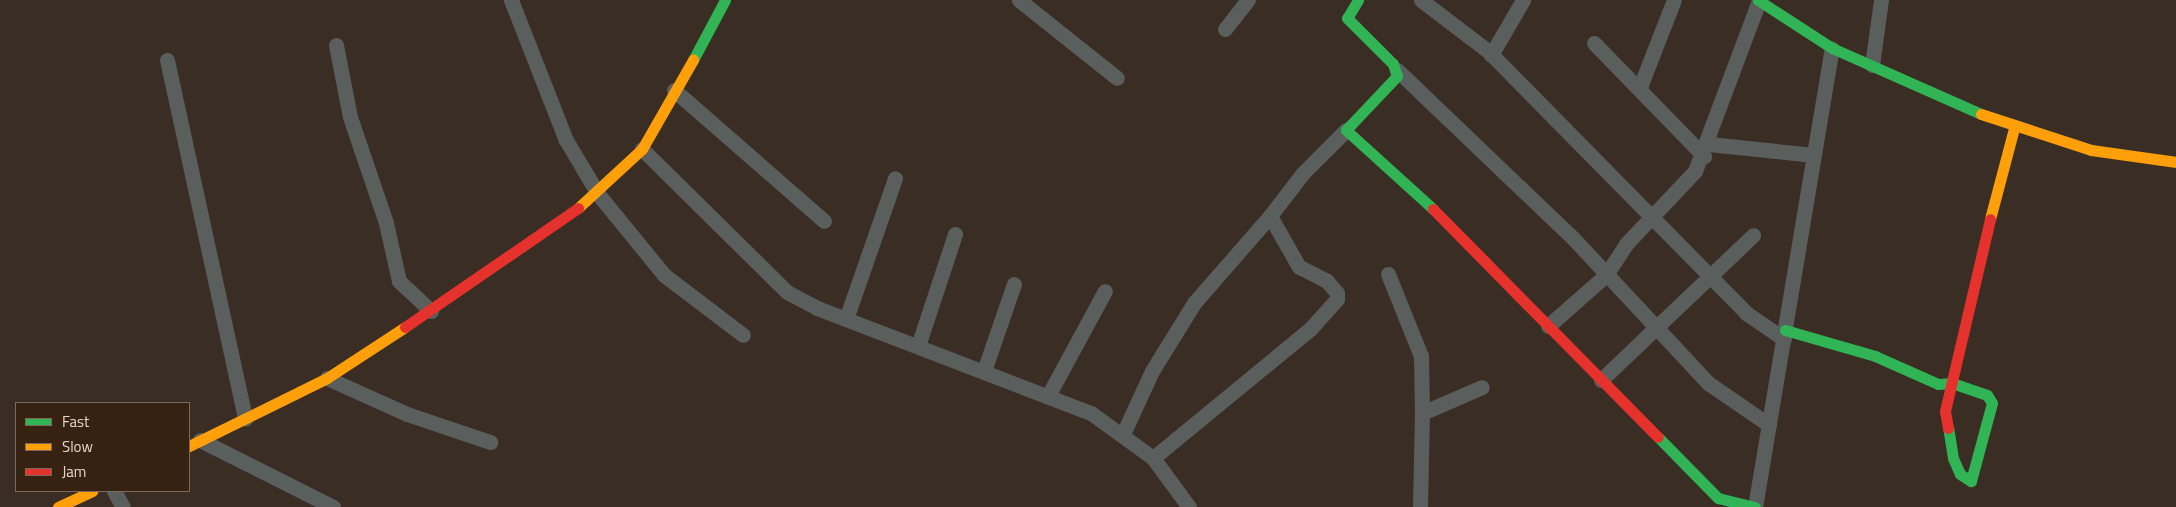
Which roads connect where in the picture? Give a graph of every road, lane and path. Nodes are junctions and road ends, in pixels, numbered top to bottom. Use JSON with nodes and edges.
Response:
{"nodes":[{"id":1,"x":511,"y":0,"type":"edge"},
{"id":2,"x":1019,"y":0,"type":"edge"},
{"id":3,"x":1248,"y":0,"type":"edge"},
{"id":4,"x":1358,"y":0,"type":"edge"},
{"id":5,"x":1523,"y":0,"type":"edge"},
{"id":6,"x":1674,"y":0,"type":"edge"},
{"id":7,"x":1759,"y":0,"type":"edge"},
{"id":8,"x":1882,"y":0,"type":"edge"},
{"id":9,"x":1426,"y":1,"type":"edge"},
{"id":10,"x":720,"y":2,"type":"edge"},
{"id":11,"x":1225,"y":29,"type":"dead end"},
{"id":12,"x":1594,"y":43,"type":"dead end"},
{"id":13,"x":336,"y":45,"type":"dead end"},
{"id":14,"x":1832,"y":48,"type":"junction"},
{"id":15,"x":1491,"y":54,"type":"junction"},
{"id":16,"x":167,"y":60,"type":"dead end"},
{"id":17,"x":1872,"y":65,"type":"junction"},
{"id":18,"x":1397,"y":70,"type":"junction"},
{"id":19,"x":1116,"y":78,"type":"dead end"},
{"id":20,"x":1640,"y":87,"type":"junction"},
{"id":21,"x":674,"y":90,"type":"junction"},
{"id":22,"x":2014,"y":128,"type":"junction"},
{"id":23,"x":1346,"y":130,"type":"junction"},
{"id":24,"x":642,"y":149,"type":"junction"},
{"id":25,"x":1706,"y":150,"type":"junction"},
{"id":26,"x":1813,"y":155,"type":"junction"},
{"id":27,"x":2176,"y":162,"type":"edge"},
{"id":28,"x":895,"y":178,"type":"dead end"},
{"id":29,"x":598,"y":194,"type":"junction"},
{"id":30,"x":1270,"y":216,"type":"junction"},
{"id":31,"x":1653,"y":216,"type":"junction"},
{"id":32,"x":824,"y":221,"type":"dead end"},
{"id":33,"x":955,"y":234,"type":"dead end"},
{"id":34,"x":1752,"y":235,"type":"dead end"},
{"id":35,"x":1388,"y":274,"type":"dead end"},
{"id":36,"x":1709,"y":274,"type":"junction"},
{"id":37,"x":1606,"y":275,"type":"junction"},
{"id":38,"x":1014,"y":284,"type":"dead end"},
{"id":39,"x":1105,"y":291,"type":"dead end"},
{"id":40,"x":431,"y":311,"type":"junction"},
{"id":41,"x":846,"y":319,"type":"junction"},
{"id":42,"x":1548,"y":326,"type":"junction"},
{"id":43,"x":1654,"y":328,"type":"junction"},
{"id":44,"x":1785,"y":334,"type":"junction"},
{"id":45,"x":744,"y":335,"type":"dead end"},
{"id":46,"x":918,"y":346,"type":"junction"},
{"id":47,"x":984,"y":370,"type":"junction"},
{"id":48,"x":327,"y":378,"type":"junction"},
{"id":49,"x":1601,"y":380,"type":"junction"},
{"id":50,"x":1952,"y":383,"type":"junction"},
{"id":51,"x":1482,"y":387,"type":"dead end"},
{"id":52,"x":1049,"y":394,"type":"junction"},
{"id":53,"x":1422,"y":413,"type":"junction"},
{"id":54,"x":245,"y":419,"type":"junction"},
{"id":55,"x":1769,"y":425,"type":"junction"},
{"id":56,"x":1123,"y":434,"type":"junction"},
{"id":57,"x":490,"y":442,"type":"dead end"},
{"id":58,"x":195,"y":443,"type":"edge"},
{"id":59,"x":1153,"y":458,"type":"junction"},
{"id":60,"x":91,"y":492,"type":"edge"},
{"id":61,"x":115,"y":492,"type":"edge"},
{"id":62,"x":1713,"y":503,"type":"edge"},
{"id":63,"x":58,"y":507,"type":"edge"},
{"id":64,"x":123,"y":507,"type":"edge"},
{"id":65,"x":333,"y":507,"type":"edge"},
{"id":66,"x":1189,"y":507,"type":"edge"},
{"id":67,"x":1420,"y":507,"type":"edge"},
{"id":68,"x":1755,"y":507,"type":"edge"}],
"edges":[{"from":1,"to":29,"type":"street"},
{"from":2,"to":19,"type":"street"},
{"from":3,"to":11,"type":"street"},
{"from":4,"to":18,"type":"street"},
{"from":5,"to":15,"type":"street"},
{"from":6,"to":20,"type":"street"},
{"from":7,"to":14,"type":"street"},
{"from":7,"to":25,"type":"street"},
{"from":8,"to":17,"type":"street"},
{"from":9,"to":15,"type":"street"},
{"from":10,"to":21,"type":"street"},
{"from":12,"to":20,"type":"street"},
{"from":13,"to":40,"type":"street"},
{"from":14,"to":17,"type":"street"},
{"from":14,"to":26,"type":"street"},
{"from":15,"to":31,"type":"street"},
{"from":16,"to":54,"type":"street"},
{"from":17,"to":22,"type":"street"},
{"from":18,"to":23,"type":"street"},
{"from":18,"to":37,"type":"street"},
{"from":20,"to":25,"type":"street"},
{"from":21,"to":24,"type":"street"},
{"from":21,"to":32,"type":"street"},
{"from":22,"to":27,"type":"street"},
{"from":22,"to":50,"type":"street"},
{"from":23,"to":30,"type":"street"},
{"from":23,"to":42,"type":"street"},
{"from":24,"to":29,"type":"street"},
{"from":24,"to":41,"type":"street"},
{"from":25,"to":26,"type":"street"},
{"from":25,"to":31,"type":"street"},
{"from":26,"to":44,"type":"street"},
{"from":28,"to":41,"type":"street"},
{"from":29,"to":40,"type":"street"},
{"from":29,"to":45,"type":"street"},
{"from":30,"to":56,"type":"street"},
{"from":30,"to":59,"type":"street"},
{"from":31,"to":36,"type":"street"},
{"from":31,"to":37,"type":"street"},
{"from":33,"to":46,"type":"street"},
{"from":34,"to":36,"type":"street"},
{"from":35,"to":53,"type":"street"},
{"from":36,"to":43,"type":"street"},
{"from":36,"to":44,"type":"street"},
{"from":37,"to":42,"type":"street"},
{"from":37,"to":43,"type":"street"},
{"from":38,"to":47,"type":"street"},
{"from":39,"to":52,"type":"street"},
{"from":40,"to":48,"type":"street"},
{"from":41,"to":46,"type":"street"},
{"from":42,"to":49,"type":"street"},
{"from":43,"to":49,"type":"street"},
{"from":43,"to":55,"type":"street"},
{"from":44,"to":50,"type":"street"},
{"from":44,"to":55,"type":"street"},
{"from":46,"to":47,"type":"street"},
{"from":47,"to":52,"type":"street"},
{"from":48,"to":54,"type":"street"},
{"from":48,"to":57,"type":"street"},
{"from":49,"to":62,"type":"street"},
{"from":50,"to":50,"type":"street"},
{"from":51,"to":53,"type":"street"},
{"from":52,"to":56,"type":"street"},
{"from":53,"to":67,"type":"street"},
{"from":54,"to":58,"type":"street"},
{"from":55,"to":68,"type":"street"},
{"from":56,"to":59,"type":"street"},
{"from":58,"to":65,"type":"street"},
{"from":59,"to":66,"type":"street"},
{"from":60,"to":63,"type":"street"},
{"from":61,"to":64,"type":"street"},
{"from":62,"to":68,"type":"street"}]}
